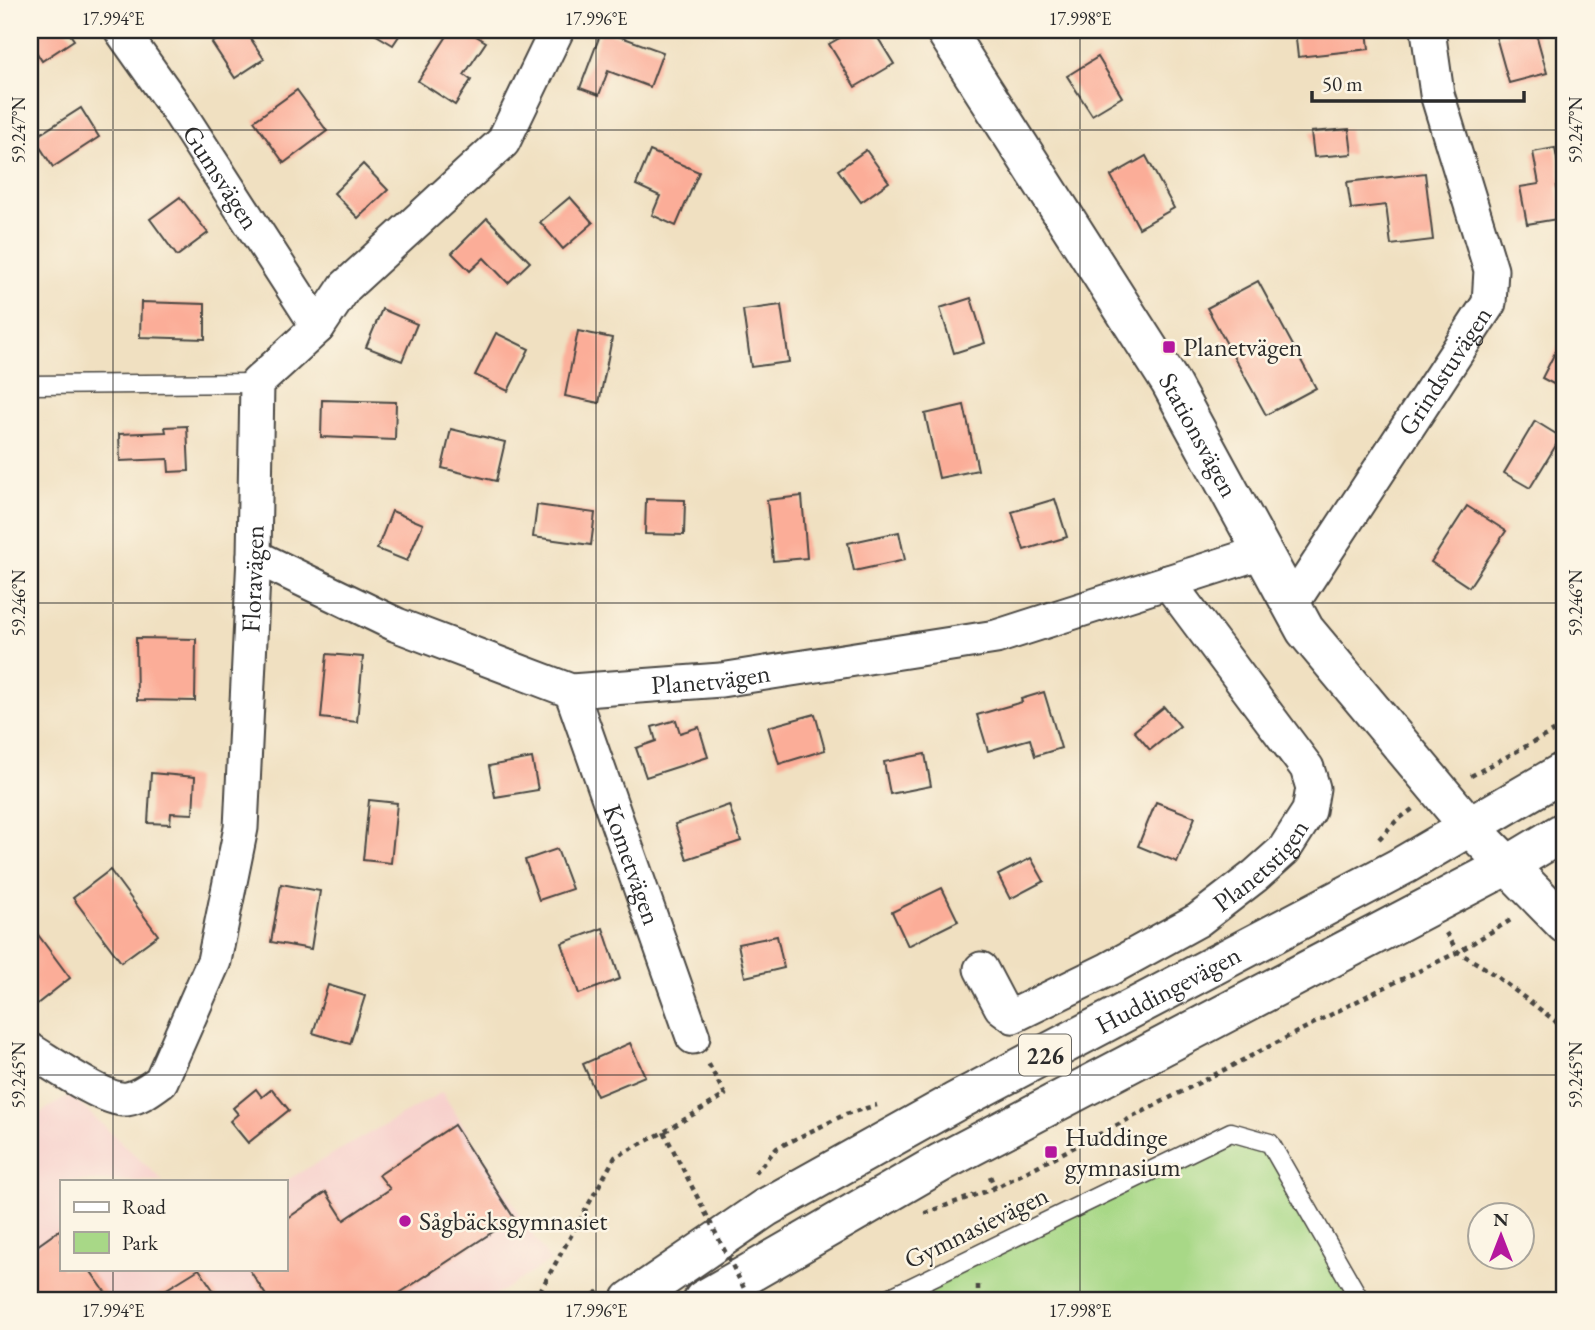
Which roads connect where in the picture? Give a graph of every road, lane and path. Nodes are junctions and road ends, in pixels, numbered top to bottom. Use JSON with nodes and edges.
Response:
{"nodes":[{"id":1,"x":121,"y":30,"type":"edge"},
{"id":2,"x":557,"y":30,"type":"edge"},
{"id":3,"x":945,"y":30,"type":"edge"},
{"id":4,"x":1428,"y":30,"type":"edge"},
{"id":5,"x":318,"y":327,"type":"junction"},
{"id":6,"x":257,"y":383,"type":"junction"},
{"id":7,"x":30,"y":385,"type":"edge"},
{"id":8,"x":1262,"y":552,"type":"junction"},
{"id":9,"x":254,"y":556,"type":"junction"},
{"id":10,"x":1168,"y":582,"type":"junction"},
{"id":11,"x":1291,"y":605,"type":"junction"},
{"id":12,"x":571,"y":691,"type":"junction"},
{"id":13,"x":1565,"y":725,"type":"edge"},
{"id":14,"x":1565,"y":771,"type":"edge"},
{"id":15,"x":1467,"y":778,"type":"dead end"},
{"id":16,"x":1468,"y":825,"type":"junction"},
{"id":17,"x":1565,"y":831,"type":"edge"},
{"id":18,"x":1508,"y":865,"type":"junction"},
{"id":19,"x":1510,"y":920,"type":"dead end"},
{"id":20,"x":1565,"y":924,"type":"edge"},
{"id":21,"x":1458,"y":952,"type":"junction"},
{"id":22,"x":981,"y":969,"type":"dead end"},
{"id":23,"x":1565,"y":1031,"type":"edge"},
{"id":24,"x":693,"y":1037,"type":"joint"},
{"id":25,"x":30,"y":1050,"type":"edge"},
{"id":26,"x":664,"y":1132,"type":"junction"},
{"id":27,"x":990,"y":1176,"type":"dead end"},
{"id":28,"x":995,"y":1188,"type":"junction"},
{"id":29,"x":919,"y":1215,"type":"dead end"},
{"id":30,"x":752,"y":1294,"type":"dead end"},
{"id":31,"x":615,"y":1296,"type":"edge"},
{"id":32,"x":536,"y":1300,"type":"edge"},
{"id":33,"x":586,"y":1300,"type":"edge"},
{"id":34,"x":703,"y":1300,"type":"edge"},
{"id":35,"x":741,"y":1300,"type":"edge"},
{"id":36,"x":750,"y":1300,"type":"edge"},
{"id":37,"x":885,"y":1300,"type":"edge"},
{"id":38,"x":1360,"y":1300,"type":"edge"}],
"edges":[{"from":1,"to":5,"type":"street","name":"Gumsvägen"},
{"from":2,"to":5,"type":"street"},
{"from":3,"to":8,"type":"main road","name":"Stationsvägen"},
{"from":4,"to":11,"type":"street","name":"Grindstuvägen"},
{"from":5,"to":6,"type":"street"},
{"from":6,"to":7,"type":"lane"},
{"from":6,"to":9,"type":"street","name":"Floravägen"},
{"from":8,"to":10,"type":"street","name":"Planetvägen"},
{"from":8,"to":11,"type":"main road","name":"Stationsvägen"},
{"from":9,"to":12,"type":"street","name":"Planetvägen"},
{"from":9,"to":25,"type":"street","name":"Floravägen"},
{"from":10,"to":12,"type":"street","name":"Planetvägen"},
{"from":10,"to":22,"type":"street","name":"Planetstigen"},
{"from":11,"to":16,"type":"main road","name":"Stationsvägen"},
{"from":12,"to":24,"type":"street","name":"Kometvägen"},
{"from":13,"to":15,"type":"path"},
{"from":14,"to":16,"type":"main road","name":"Huddingevägen","number":"226"},
{"from":16,"to":18,"type":"main road","name":"Stationsvägen"},
{"from":16,"to":31,"type":"main road","name":"Huddingevägen","number":"226"},
{"from":17,"to":18,"type":"main road","name":"Huddingevägen","number":"226"},
{"from":18,"to":20,"type":"main road","name":"Stationsvägen"},
{"from":18,"to":34,"type":"main road","name":"Huddingevägen","number":"226"},
{"from":19,"to":21,"type":"path"},
{"from":21,"to":23,"type":"path"},
{"from":21,"to":28,"type":"path"},
{"from":24,"to":26,"type":"path"},
{"from":26,"to":32,"type":"path"},
{"from":26,"to":36,"type":"path","bridge":true},
{"from":27,"to":28,"type":"path"},
{"from":28,"to":29,"type":"path"},
{"from":30,"to":35,"type":"path"},
{"from":31,"to":33,"type":"path"},
{"from":37,"to":38,"type":"lane","name":"Gymnasievägen"}]}
